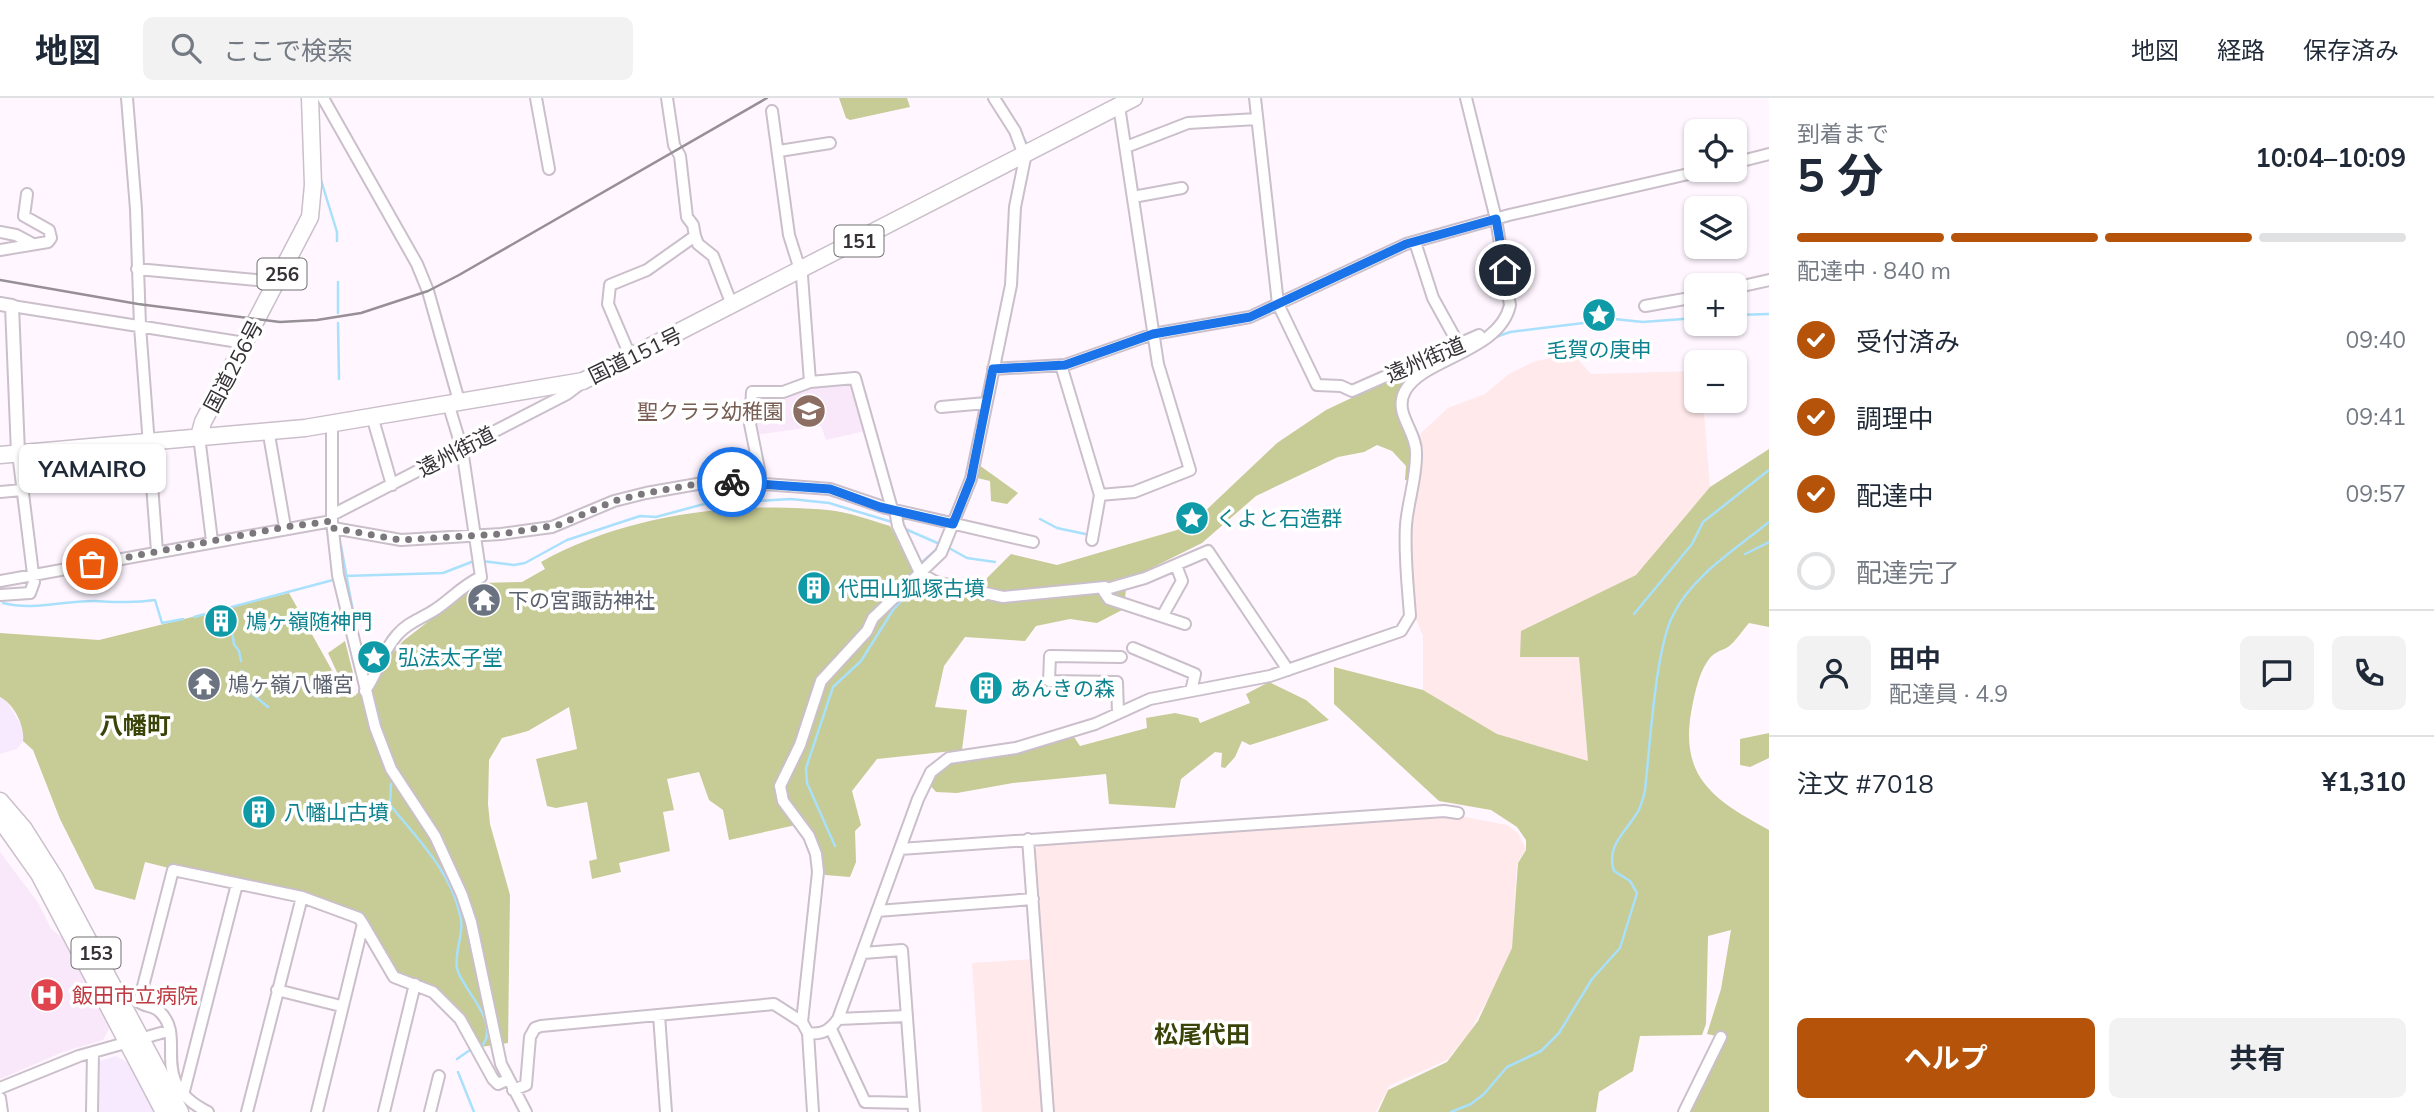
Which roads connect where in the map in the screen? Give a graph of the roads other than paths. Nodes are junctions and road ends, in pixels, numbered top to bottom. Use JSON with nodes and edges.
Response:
{"nodes":[{"id":1,"x":127,"y":98,"type":"edge"},
{"id":2,"x":310,"y":98,"type":"edge"},
{"id":3,"x":323,"y":98,"type":"edge"},
{"id":4,"x":536,"y":98,"type":"edge"},
{"id":5,"x":667,"y":98,"type":"edge"},
{"id":6,"x":993,"y":98,"type":"edge"},
{"id":7,"x":1134,"y":98,"type":"edge"},
{"id":8,"x":1255,"y":98,"type":"edge"},
{"id":9,"x":1466,"y":98,"type":"edge"},
{"id":10,"x":1119,"y":106,"type":"junction"},
{"id":11,"x":772,"y":111,"type":"dead end"},
{"id":12,"x":1257,"y":120,"type":"junction"},
{"id":13,"x":830,"y":143,"type":"dead end"},
{"id":14,"x":1126,"y":147,"type":"junction"},
{"id":15,"x":779,"y":151,"type":"junction"},
{"id":16,"x":1025,"y":153,"type":"junction"},
{"id":17,"x":1769,"y":154,"type":"edge"},
{"id":18,"x":1747,"y":160,"type":"edge"},
{"id":19,"x":549,"y":169,"type":"dead end"},
{"id":20,"x":1684,"y":175,"type":"edge"},
{"id":21,"x":1182,"y":188,"type":"dead end"},
{"id":22,"x":27,"y":194,"type":"dead end"},
{"id":23,"x":1133,"y":197,"type":"junction"},
{"id":24,"x":1496,"y":219,"type":"junction"},
{"id":25,"x":0,"y":232,"type":"edge"},
{"id":26,"x":695,"y":236,"type":"junction"},
{"id":27,"x":1415,"y":242,"type":"junction"},
{"id":28,"x":31,"y":243,"type":"junction"},
{"id":29,"x":0,"y":250,"type":"edge"},
{"id":30,"x":137,"y":269,"type":"junction"},
{"id":31,"x":800,"y":271,"type":"junction"},
{"id":32,"x":1769,"y":281,"type":"edge"},
{"id":33,"x":278,"y":282,"type":"junction"},
{"id":34,"x":1747,"y":285,"type":"edge"},
{"id":35,"x":1684,"y":299,"type":"edge"},
{"id":36,"x":1278,"y":304,"type":"junction"},
{"id":37,"x":6,"y":305,"type":"edge"},
{"id":38,"x":732,"y":305,"type":"junction"},
{"id":39,"x":1645,"y":306,"type":"dead end"},
{"id":40,"x":140,"y":326,"type":"junction"},
{"id":41,"x":1497,"y":327,"type":"junction"},
{"id":42,"x":1153,"y":334,"type":"junction"},
{"id":43,"x":245,"y":343,"type":"junction"},
{"id":44,"x":1458,"y":345,"type":"junction"},
{"id":45,"x":631,"y":358,"type":"junction"},
{"id":46,"x":1060,"y":365,"type":"junction"},
{"id":47,"x":993,"y":369,"type":"junction"},
{"id":48,"x":583,"y":382,"type":"junction"},
{"id":49,"x":810,"y":382,"type":"junction"},
{"id":50,"x":454,"y":402,"type":"junction"},
{"id":51,"x":986,"y":402,"type":"junction"},
{"id":52,"x":941,"y":407,"type":"dead end"},
{"id":53,"x":372,"y":416,"type":"junction"},
{"id":54,"x":332,"y":423,"type":"junction"},
{"id":55,"x":268,"y":429,"type":"junction"},
{"id":56,"x":199,"y":436,"type":"junction"},
{"id":57,"x":149,"y":440,"type":"junction"},
{"id":58,"x":462,"y":449,"type":"junction"},
{"id":59,"x":18,"y":453,"type":"junction"},
{"id":60,"x":0,"y":455,"type":"edge"},
{"id":61,"x":760,"y":474,"type":"junction"},
{"id":62,"x":737,"y":482,"type":"junction"},
{"id":63,"x":787,"y":484,"type":"junction"},
{"id":64,"x":392,"y":485,"type":"junction"},
{"id":65,"x":22,"y":490,"type":"junction"},
{"id":66,"x":0,"y":492,"type":"edge"},
{"id":67,"x":1100,"y":495,"type":"junction"},
{"id":68,"x":893,"y":510,"type":"junction"},
{"id":69,"x":332,"y":521,"type":"junction"},
{"id":70,"x":953,"y":524,"type":"junction"},
{"id":71,"x":285,"y":527,"type":"junction"},
{"id":72,"x":473,"y":534,"type":"junction"},
{"id":73,"x":1093,"y":540,"type":"dead end"},
{"id":74,"x":212,"y":541,"type":"junction"},
{"id":75,"x":1032,"y":542,"type":"dead end"},
{"id":76,"x":158,"y":551,"type":"junction"},
{"id":77,"x":1176,"y":565,"type":"junction"},
{"id":78,"x":920,"y":573,"type":"junction"},
{"id":79,"x":35,"y":576,"type":"junction"},
{"id":80,"x":0,"y":580,"type":"edge"},
{"id":81,"x":1105,"y":587,"type":"junction"},
{"id":82,"x":0,"y":595,"type":"edge"},
{"id":83,"x":1163,"y":615,"type":"junction"},
{"id":84,"x":1185,"y":624,"type":"dead end"},
{"id":85,"x":1133,"y":648,"type":"dead end"},
{"id":86,"x":1122,"y":657,"type":"dead end"},
{"id":87,"x":1288,"y":670,"type":"junction"},
{"id":88,"x":365,"y":691,"type":"junction"},
{"id":89,"x":1191,"y":691,"type":"junction"},
{"id":90,"x":1118,"y":713,"type":"junction"},
{"id":91,"x":0,"y":801,"type":"edge"},
{"id":92,"x":1458,"y":813,"type":"dead end"},
{"id":93,"x":0,"y":819,"type":"edge"},
{"id":94,"x":1028,"y":838,"type":"junction"},
{"id":95,"x":900,"y":849,"type":"junction"},
{"id":96,"x":237,"y":884,"type":"junction"},
{"id":97,"x":302,"y":897,"type":"junction"},
{"id":98,"x":1032,"y":899,"type":"junction"},
{"id":99,"x":877,"y":911,"type":"junction"},
{"id":100,"x":363,"y":924,"type":"junction"},
{"id":101,"x":863,"y":953,"type":"junction"},
{"id":102,"x":415,"y":984,"type":"junction"},
{"id":103,"x":277,"y":990,"type":"junction"},
{"id":104,"x":341,"y":1006,"type":"junction"},
{"id":105,"x":659,"y":1015,"type":"junction"},
{"id":106,"x":907,"y":1016,"type":"junction"},
{"id":107,"x":838,"y":1019,"type":"junction"},
{"id":108,"x":802,"y":1022,"type":"junction"},
{"id":109,"x":831,"y":1029,"type":"junction"},
{"id":110,"x":168,"y":1031,"type":"junction"},
{"id":111,"x":808,"y":1033,"type":"junction"},
{"id":112,"x":1721,"y":1037,"type":"dead end"},
{"id":113,"x":133,"y":1040,"type":"junction"},
{"id":114,"x":93,"y":1052,"type":"junction"},
{"id":115,"x":439,"y":1076,"type":"dead end"},
{"id":116,"x":510,"y":1085,"type":"junction"},
{"id":117,"x":0,"y":1088,"type":"edge"},
{"id":118,"x":183,"y":1095,"type":"junction"},
{"id":119,"x":0,"y":1098,"type":"edge"},
{"id":120,"x":914,"y":1107,"type":"edge"},
{"id":121,"x":2,"y":1112,"type":"edge"},
{"id":122,"x":92,"y":1112,"type":"edge"},
{"id":123,"x":164,"y":1112,"type":"edge"},
{"id":124,"x":180,"y":1112,"type":"edge"},
{"id":125,"x":208,"y":1112,"type":"edge"},
{"id":126,"x":247,"y":1112,"type":"edge"},
{"id":127,"x":317,"y":1112,"type":"edge"},
{"id":128,"x":384,"y":1112,"type":"edge"},
{"id":129,"x":430,"y":1112,"type":"edge"},
{"id":130,"x":526,"y":1112,"type":"edge"},
{"id":131,"x":666,"y":1112,"type":"edge"},
{"id":132,"x":813,"y":1112,"type":"edge"},
{"id":133,"x":1048,"y":1112,"type":"edge"},
{"id":134,"x":1684,"y":1112,"type":"edge"}],
"edges":[{"from":1,"to":30,"type":"street"},
{"from":2,"to":33,"type":"highway","name":"国道256号","number":"256"},
{"from":3,"to":50,"type":"street"},
{"from":4,"to":19,"type":"street"},
{"from":5,"to":26,"type":"street"},
{"from":6,"to":16,"type":"street"},
{"from":7,"to":10,"type":"highway","name":"国道151号","number":"151"},
{"from":8,"to":12,"type":"street"},
{"from":9,"to":24,"type":"street"},
{"from":10,"to":14,"type":"street"},
{"from":10,"to":16,"type":"highway","name":"国道151号","number":"151"},
{"from":11,"to":15,"type":"street"},
{"from":12,"to":14,"type":"street"},
{"from":12,"to":36,"type":"street"},
{"from":13,"to":15,"type":"street"},
{"from":14,"to":23,"type":"street"},
{"from":15,"to":31,"type":"street"},
{"from":16,"to":31,"type":"highway","name":"国道151号","number":"151"},
{"from":16,"to":47,"type":"street"},
{"from":17,"to":18,"type":"street"},
{"from":20,"to":24,"type":"street"},
{"from":21,"to":23,"type":"street"},
{"from":22,"to":28,"type":"street"},
{"from":23,"to":42,"type":"street"},
{"from":24,"to":27,"type":"street"},
{"from":24,"to":41,"type":"street"},
{"from":25,"to":28,"type":"street"},
{"from":26,"to":38,"type":"street"},
{"from":26,"to":45,"type":"street"},
{"from":27,"to":36,"type":"street"},
{"from":27,"to":44,"type":"street"},
{"from":28,"to":29,"type":"street"},
{"from":30,"to":33,"type":"street"},
{"from":30,"to":40,"type":"street"},
{"from":31,"to":38,"type":"highway","name":"国道151号","number":"151"},
{"from":31,"to":49,"type":"street"},
{"from":32,"to":34,"type":"street"},
{"from":33,"to":43,"type":"highway","name":"国道256号","number":"256"},
{"from":35,"to":39,"type":"street"},
{"from":36,"to":42,"type":"street"},
{"from":36,"to":44,"type":"street","name":"遠州街道"},
{"from":37,"to":40,"type":"street"},
{"from":37,"to":59,"type":"main road"},
{"from":38,"to":45,"type":"highway","name":"国道151号","number":"151"},
{"from":40,"to":43,"type":"street"},
{"from":40,"to":57,"type":"street"},
{"from":41,"to":44,"type":"street","name":"遠州街道"},
{"from":41,"to":87,"type":"street"},
{"from":42,"to":46,"type":"street"},
{"from":42,"to":67,"type":"street"},
{"from":43,"to":56,"type":"highway","name":"国道256号","number":"256"},
{"from":45,"to":48,"type":"highway","name":"国道151号","number":"151"},
{"from":46,"to":47,"type":"street"},
{"from":46,"to":67,"type":"street"},
{"from":47,"to":51,"type":"street"},
{"from":48,"to":50,"type":"highway","name":"国道151号","number":"151"},
{"from":48,"to":58,"type":"street","name":"遠州街道"},
{"from":49,"to":61,"type":"street"},
{"from":49,"to":68,"type":"street"},
{"from":50,"to":53,"type":"highway","name":"国道151号","number":"151"},
{"from":50,"to":58,"type":"street"},
{"from":51,"to":52,"type":"street"},
{"from":51,"to":70,"type":"street"},
{"from":53,"to":54,"type":"highway","name":"国道151号","number":"151"},
{"from":53,"to":64,"type":"street"},
{"from":54,"to":55,"type":"highway","name":"国道151号","number":"151"},
{"from":54,"to":69,"type":"street"},
{"from":55,"to":56,"type":"highway","name":"国道151号","number":"151"},
{"from":55,"to":71,"type":"street"},
{"from":56,"to":57,"type":"highway","name":"国道151号","number":"151"},
{"from":56,"to":74,"type":"street"},
{"from":57,"to":59,"type":"highway","name":"国道151号","number":"151"},
{"from":57,"to":76,"type":"street"},
{"from":58,"to":64,"type":"street","name":"遠州街道"},
{"from":58,"to":72,"type":"street"},
{"from":59,"to":60,"type":"highway","name":"国道151号","number":"151"},
{"from":59,"to":65,"type":"street"},
{"from":61,"to":62,"type":"street"},
{"from":61,"to":63,"type":"street"},
{"from":62,"to":63,"type":"street","name":"遠州街道"},
{"from":62,"to":72,"type":"street","name":"遠州街道"},
{"from":63,"to":68,"type":"street","name":"遠州街道"},
{"from":64,"to":69,"type":"street","name":"遠州街道"},
{"from":65,"to":66,"type":"street"},
{"from":65,"to":79,"type":"street"},
{"from":67,"to":73,"type":"street"},
{"from":68,"to":70,"type":"street","name":"遠州街道"},
{"from":68,"to":78,"type":"street"},
{"from":69,"to":71,"type":"street","name":"遠州街道"},
{"from":69,"to":72,"type":"street","name":"遠州街道"},
{"from":69,"to":88,"type":"street"},
{"from":70,"to":75,"type":"street","name":"遠州街道"},
{"from":70,"to":78,"type":"street"},
{"from":71,"to":74,"type":"street","name":"遠州街道"},
{"from":72,"to":88,"type":"street"},
{"from":74,"to":76,"type":"street","name":"遠州街道"},
{"from":76,"to":79,"type":"street","name":"遠州街道"},
{"from":77,"to":81,"type":"street"},
{"from":77,"to":83,"type":"street"},
{"from":77,"to":87,"type":"street"},
{"from":78,"to":81,"type":"street"},
{"from":78,"to":108,"type":"street"},
{"from":79,"to":80,"type":"street","name":"遠州街道"},
{"from":79,"to":82,"type":"street"},
{"from":81,"to":83,"type":"street"},
{"from":83,"to":84,"type":"street"},
{"from":85,"to":89,"type":"street"},
{"from":86,"to":90,"type":"street"},
{"from":87,"to":89,"type":"street"},
{"from":88,"to":116,"type":"street"},
{"from":89,"to":90,"type":"street"},
{"from":90,"to":95,"type":"street"},
{"from":91,"to":113,"type":"highway","number":"153"},
{"from":92,"to":94,"type":"street"},
{"from":93,"to":113,"type":"highway","number":"153"},
{"from":94,"to":95,"type":"street"},
{"from":94,"to":98,"type":"street"},
{"from":95,"to":99,"type":"street"},
{"from":96,"to":97,"type":"street"},
{"from":96,"to":110,"type":"street"},
{"from":96,"to":118,"type":"street"},
{"from":97,"to":100,"type":"street"},
{"from":97,"to":103,"type":"street"},
{"from":98,"to":99,"type":"street"},
{"from":98,"to":133,"type":"street"},
{"from":99,"to":101,"type":"street"},
{"from":100,"to":102,"type":"street"},
{"from":100,"to":104,"type":"street"},
{"from":101,"to":106,"type":"street"},
{"from":101,"to":107,"type":"street"},
{"from":102,"to":116,"type":"street"},
{"from":102,"to":128,"type":"street"},
{"from":103,"to":104,"type":"street"},
{"from":103,"to":126,"type":"street"},
{"from":104,"to":127,"type":"street"},
{"from":105,"to":108,"type":"street"},
{"from":105,"to":116,"type":"street"},
{"from":105,"to":131,"type":"street"},
{"from":106,"to":107,"type":"street"},
{"from":106,"to":120,"type":"street"},
{"from":107,"to":109,"type":"street"},
{"from":108,"to":111,"type":"street"},
{"from":109,"to":111,"type":"street"},
{"from":109,"to":120,"type":"street"},
{"from":110,"to":113,"type":"street"},
{"from":110,"to":118,"type":"street"},
{"from":111,"to":132,"type":"street"},
{"from":112,"to":134,"type":"street"},
{"from":113,"to":114,"type":"street"},
{"from":113,"to":123,"type":"highway","number":"153"},
{"from":113,"to":124,"type":"highway","number":"153"},
{"from":114,"to":117,"type":"street"},
{"from":114,"to":122,"type":"street"},
{"from":115,"to":129,"type":"street"},
{"from":116,"to":130,"type":"street"},
{"from":118,"to":125,"type":"street"},
{"from":119,"to":121,"type":"street"}]}
